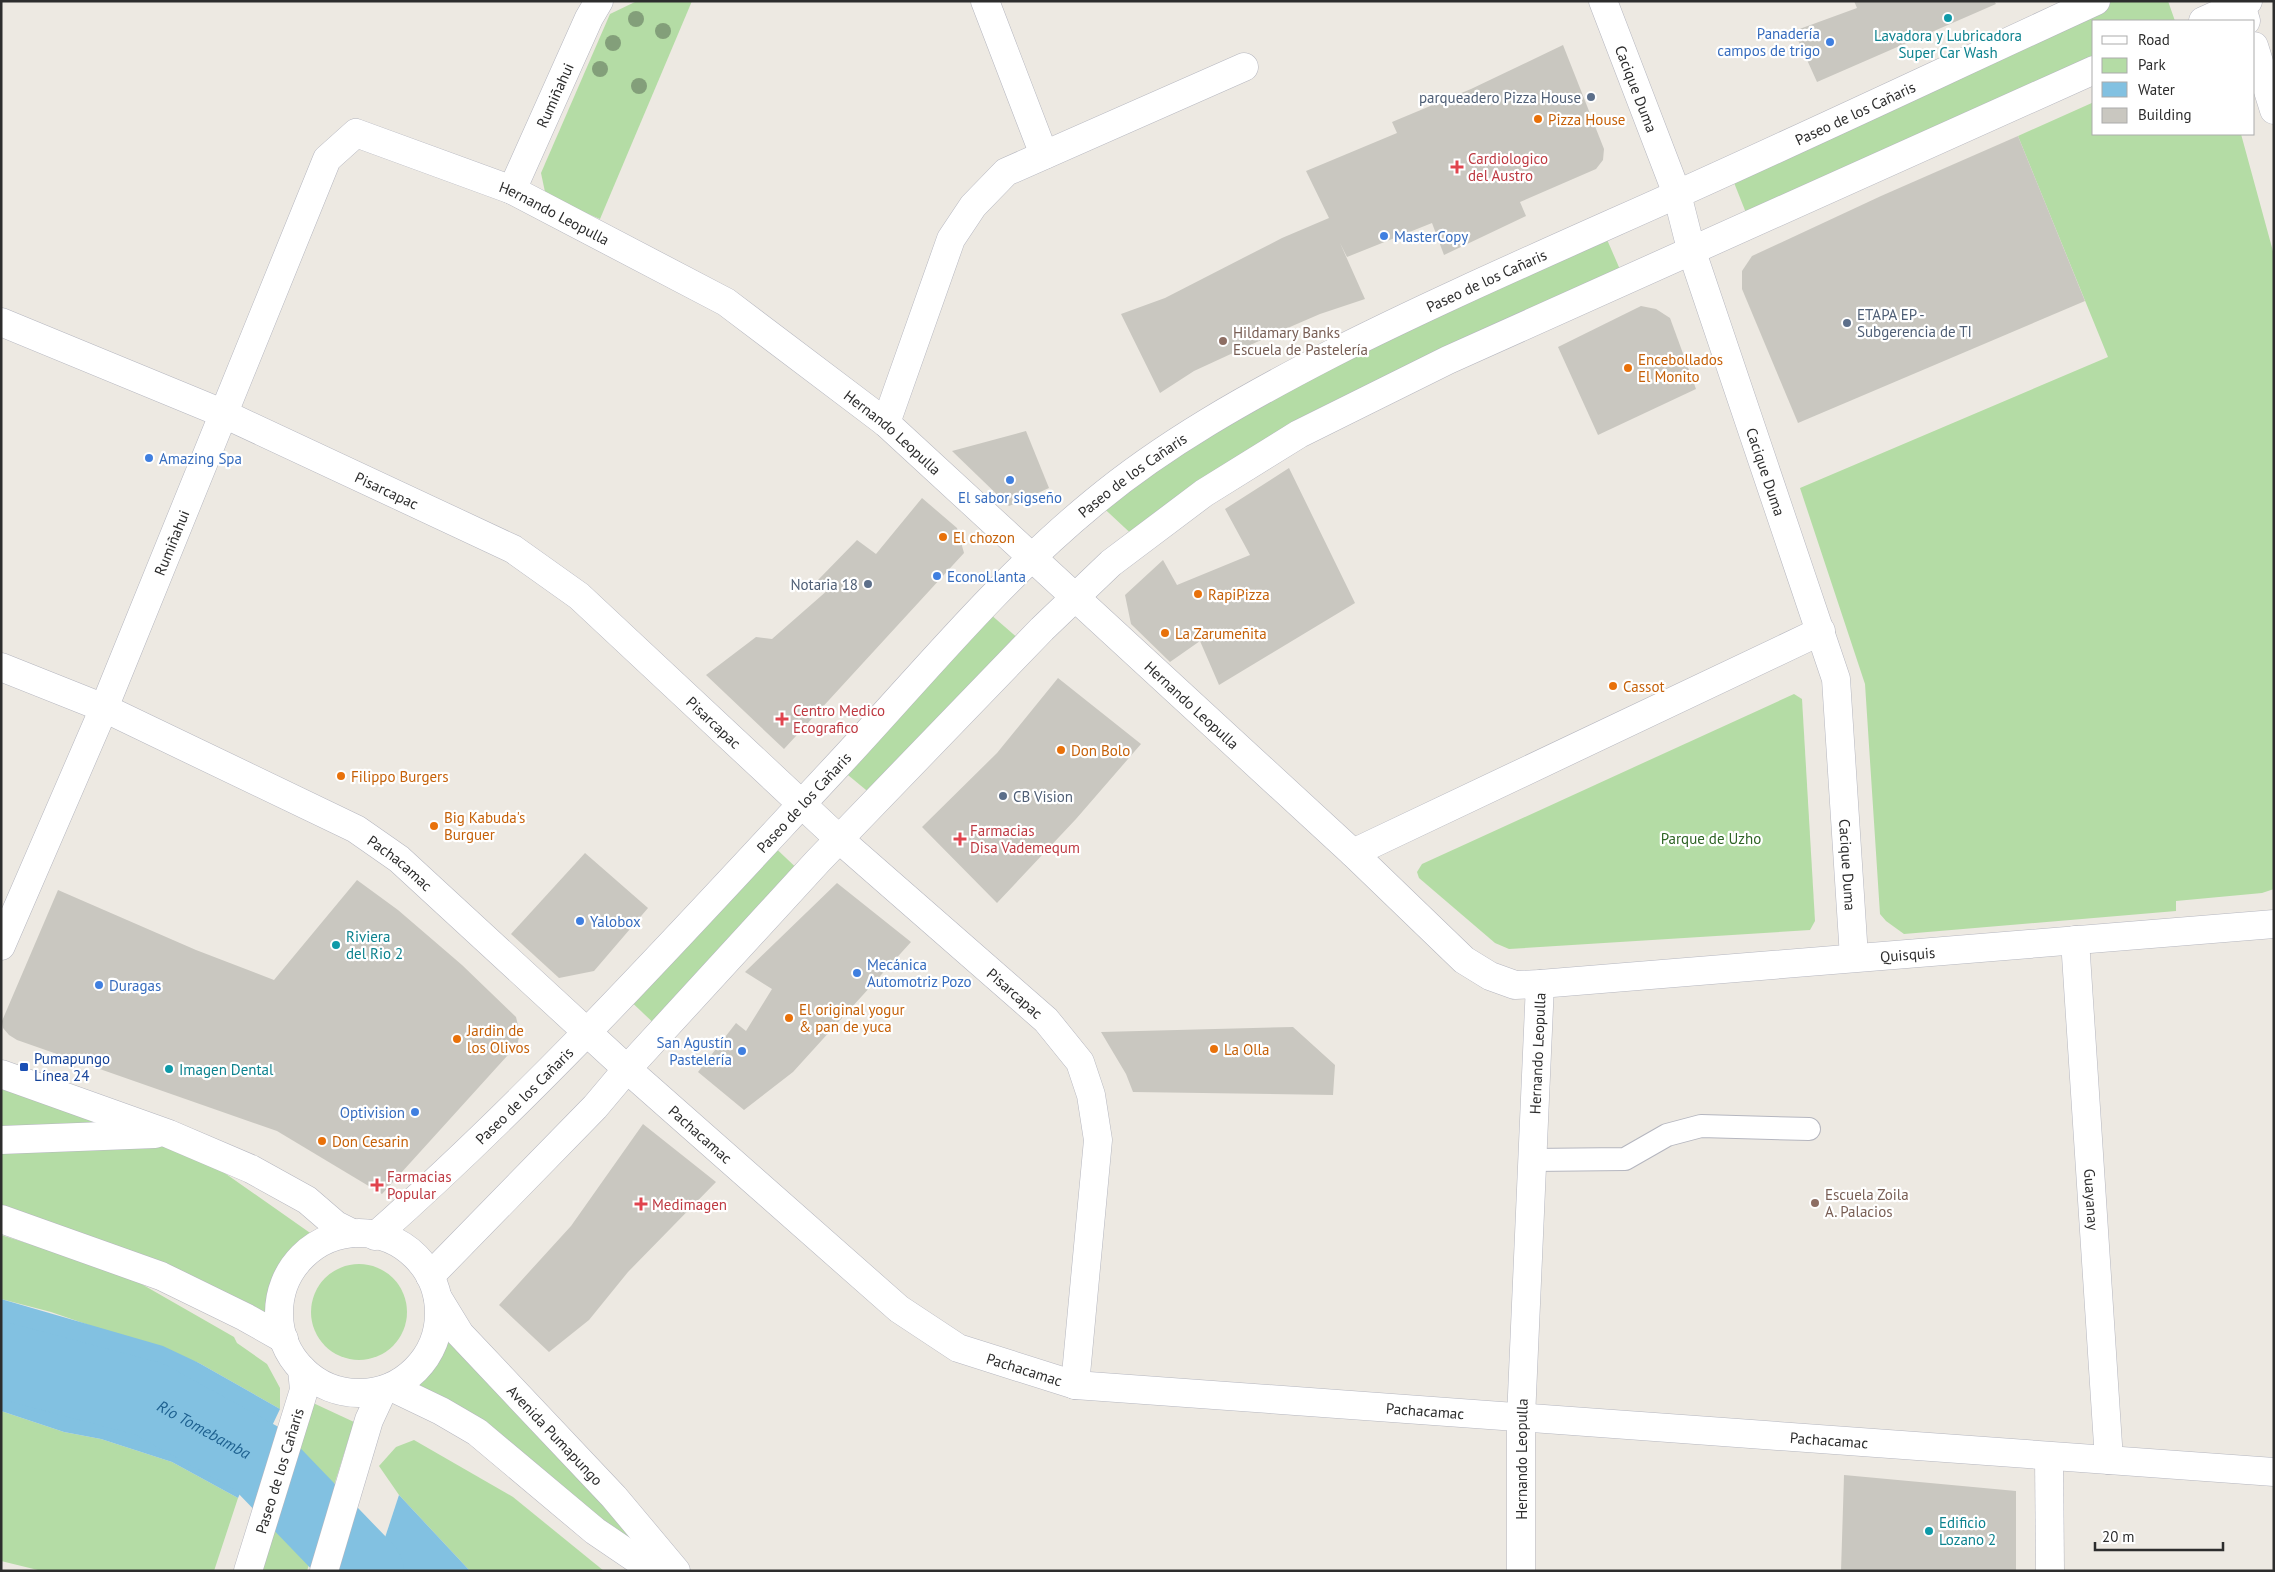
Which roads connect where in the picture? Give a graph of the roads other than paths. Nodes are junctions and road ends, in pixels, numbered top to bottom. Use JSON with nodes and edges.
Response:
{"nodes":[{"id":1,"x":599,"y":1,"type":"edge"},
{"id":2,"x":985,"y":1,"type":"edge"},
{"id":3,"x":1603,"y":1,"type":"edge"},
{"id":4,"x":2096,"y":1,"type":"edge"},
{"id":5,"x":2244,"y":7,"type":"edge"},
{"id":6,"x":2206,"y":20,"type":"edge"},
{"id":7,"x":2255,"y":49,"type":"edge"},
{"id":8,"x":1244,"y":67,"type":"dead end"},
{"id":9,"x":2092,"y":71,"type":"edge"},
{"id":10,"x":2274,"y":110,"type":"edge"},
{"id":11,"x":342,"y":143,"type":"joint"},
{"id":12,"x":1044,"y":155,"type":"junction"},
{"id":13,"x":512,"y":190,"type":"junction"},
{"id":14,"x":1677,"y":194,"type":"junction"},
{"id":15,"x":1691,"y":249,"type":"junction"},
{"id":16,"x":1,"y":322,"type":"edge"},
{"id":17,"x":222,"y":413,"type":"junction"},
{"id":18,"x":886,"y":423,"type":"junction"},
{"id":19,"x":1030,"y":557,"type":"junction"},
{"id":20,"x":1074,"y":597,"type":"junction"},
{"id":21,"x":1821,"y":631,"type":"junction"},
{"id":22,"x":1,"y":667,"type":"edge"},
{"id":23,"x":104,"y":708,"type":"junction"},
{"id":24,"x":801,"y":803,"type":"junction"},
{"id":25,"x":840,"y":839,"type":"junction"},
{"id":26,"x":1353,"y":853,"type":"junction"},
{"id":27,"x":2274,"y":924,"type":"edge"},
{"id":28,"x":2075,"y":940,"type":"junction"},
{"id":29,"x":1,"y":946,"type":"edge"},
{"id":30,"x":1854,"y":957,"type":"junction"},
{"id":31,"x":1540,"y":984,"type":"junction"},
{"id":32,"x":588,"y":1031,"type":"junction"},
{"id":33,"x":627,"y":1069,"type":"junction"},
{"id":34,"x":1,"y":1074,"type":"edge"},
{"id":35,"x":1808,"y":1129,"type":"dead end"},
{"id":36,"x":169,"y":1134,"type":"junction"},
{"id":37,"x":1,"y":1140,"type":"edge"},
{"id":38,"x":1532,"y":1160,"type":"junction"},
{"id":39,"x":1,"y":1219,"type":"edge"},
{"id":40,"x":364,"y":1234,"type":"junction"},
{"id":41,"x":434,"y":1287,"type":"junction"},
{"id":42,"x":284,"y":1339,"type":"junction"},
{"id":43,"x":303,"y":1379,"type":"junction"},
{"id":44,"x":1075,"y":1385,"type":"junction"},
{"id":45,"x":387,"y":1389,"type":"junction"},
{"id":46,"x":1521,"y":1418,"type":"junction"},
{"id":47,"x":2049,"y":1457,"type":"junction"},
{"id":48,"x":2109,"y":1460,"type":"junction"},
{"id":49,"x":2274,"y":1472,"type":"edge"},
{"id":50,"x":248,"y":1571,"type":"edge"},
{"id":51,"x":324,"y":1571,"type":"edge"},
{"id":52,"x":654,"y":1571,"type":"edge"},
{"id":53,"x":676,"y":1571,"type":"edge"},
{"id":54,"x":1521,"y":1571,"type":"edge"},
{"id":55,"x":2050,"y":1571,"type":"edge"}],
"edges":[{"from":1,"to":13,"type":"street","name":"Rumiñahui"},
{"from":2,"to":12,"type":"street"},
{"from":3,"to":14,"type":"street","name":"Cacique Duma"},
{"from":4,"to":14,"type":"street","name":"Paseo de los Cañaris"},
{"from":5,"to":6,"type":"street"},
{"from":7,"to":10,"type":"street"},
{"from":8,"to":12,"type":"street"},
{"from":9,"to":15,"type":"street"},
{"from":11,"to":13,"type":"street","name":"Hernando Leopulla"},
{"from":11,"to":17,"type":"street","name":"Rumiñahui"},
{"from":12,"to":18,"type":"street"},
{"from":13,"to":18,"type":"street","name":"Hernando Leopulla"},
{"from":14,"to":15,"type":"street","name":"Cacique Duma"},
{"from":14,"to":19,"type":"street","name":"Paseo de los Cañaris"},
{"from":15,"to":20,"type":"street"},
{"from":15,"to":21,"type":"street","name":"Cacique Duma"},
{"from":16,"to":17,"type":"street","name":"Pisarcapac"},
{"from":17,"to":23,"type":"street","name":"Rumiñahui"},
{"from":17,"to":24,"type":"street","name":"Pisarcapac"},
{"from":18,"to":19,"type":"street","name":"Hernando Leopulla"},
{"from":19,"to":20,"type":"street","name":"Hernando Leopulla"},
{"from":19,"to":24,"type":"street","name":"Paseo de los Cañaris"},
{"from":20,"to":25,"type":"street"},
{"from":20,"to":26,"type":"street","name":"Hernando Leopulla"},
{"from":21,"to":26,"type":"street"},
{"from":21,"to":30,"type":"street","name":"Cacique Duma"},
{"from":22,"to":23,"type":"street","name":"Pachacamac"},
{"from":23,"to":29,"type":"street","name":"Rumiñahui"},
{"from":23,"to":32,"type":"street","name":"Pachacamac"},
{"from":24,"to":25,"type":"street","name":"Pisarcapac"},
{"from":24,"to":32,"type":"street","name":"Paseo de los Cañaris"},
{"from":25,"to":33,"type":"street"},
{"from":25,"to":44,"type":"street","name":"Pisarcapac"},
{"from":26,"to":31,"type":"street","name":"Hernando Leopulla"},
{"from":27,"to":28,"type":"street","name":"Quisquis"},
{"from":28,"to":30,"type":"street","name":"Quisquis"},
{"from":28,"to":48,"type":"street","name":"Guayanay"},
{"from":30,"to":31,"type":"street","name":"Quisquis"},
{"from":31,"to":38,"type":"street","name":"Hernando Leopulla"},
{"from":32,"to":33,"type":"street","name":"Pachacamac"},
{"from":32,"to":40,"type":"street","name":"Paseo de los Cañaris"},
{"from":33,"to":41,"type":"street"},
{"from":33,"to":44,"type":"street","name":"Pachacamac"},
{"from":34,"to":36,"type":"street"},
{"from":35,"to":38,"type":"lane"},
{"from":36,"to":37,"type":"street"},
{"from":36,"to":40,"type":"street"},
{"from":38,"to":46,"type":"street","name":"Hernando Leopulla"},
{"from":39,"to":42,"type":"street"},
{"from":40,"to":41,"type":"street"},
{"from":40,"to":42,"type":"street"},
{"from":41,"to":45,"type":"street"},
{"from":41,"to":53,"type":"street","name":"Avenida Pumapungo"},
{"from":42,"to":43,"type":"street"},
{"from":43,"to":45,"type":"street"},
{"from":43,"to":50,"type":"street","name":"Paseo de los Cañaris"},
{"from":44,"to":46,"type":"street","name":"Pachacamac"},
{"from":45,"to":51,"type":"street"},
{"from":45,"to":52,"type":"street"},
{"from":46,"to":47,"type":"street","name":"Pachacamac"},
{"from":46,"to":54,"type":"street","name":"Hernando Leopulla"},
{"from":47,"to":48,"type":"street","name":"Pachacamac"},
{"from":47,"to":55,"type":"street"},
{"from":48,"to":49,"type":"street","name":"Pachacamac"}]}
